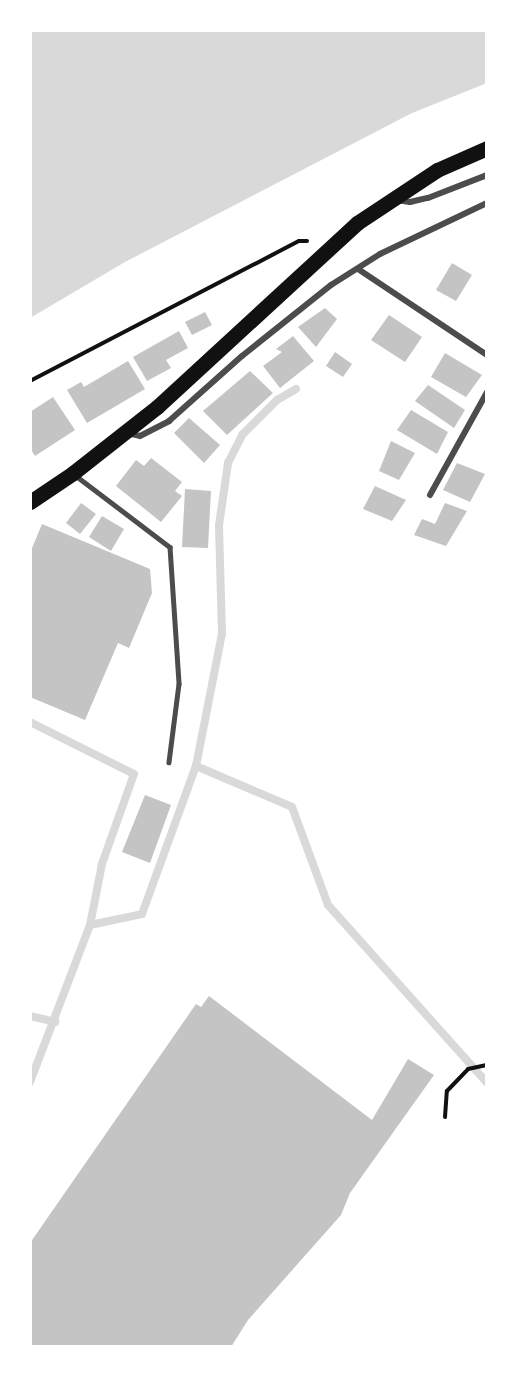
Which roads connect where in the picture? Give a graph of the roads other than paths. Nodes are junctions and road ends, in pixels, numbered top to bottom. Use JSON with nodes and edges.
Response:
{"nodes":[{"id":1,"x":487,"y":148,"type":"edge"},
{"id":2,"x":487,"y":175,"type":"edge"},
{"id":3,"x":390,"y":198,"type":"junction"},
{"id":4,"x":487,"y":203,"type":"edge"},
{"id":5,"x":358,"y":269,"type":"junction"},
{"id":6,"x":487,"y":355,"type":"edge"},
{"id":7,"x":487,"y":392,"type":"edge"},
{"id":8,"x":126,"y":433,"type":"junction"},
{"id":9,"x":73,"y":473,"type":"junction"},
{"id":10,"x":430,"y":495,"type":"dead end"},
{"id":11,"x":30,"y":502,"type":"edge"},
{"id":12,"x":169,"y":762,"type":"dead end"}],
"edges":[{"from":1,"to":3,"type":"main road"},
{"from":2,"to":3,"type":"street"},
{"from":3,"to":8,"type":"main road"},
{"from":4,"to":5,"type":"street"},
{"from":5,"to":6,"type":"street"},
{"from":5,"to":8,"type":"street"},
{"from":7,"to":10,"type":"street"},
{"from":8,"to":9,"type":"main road"},
{"from":9,"to":11,"type":"main road"},
{"from":9,"to":12,"type":"lane"}]}
